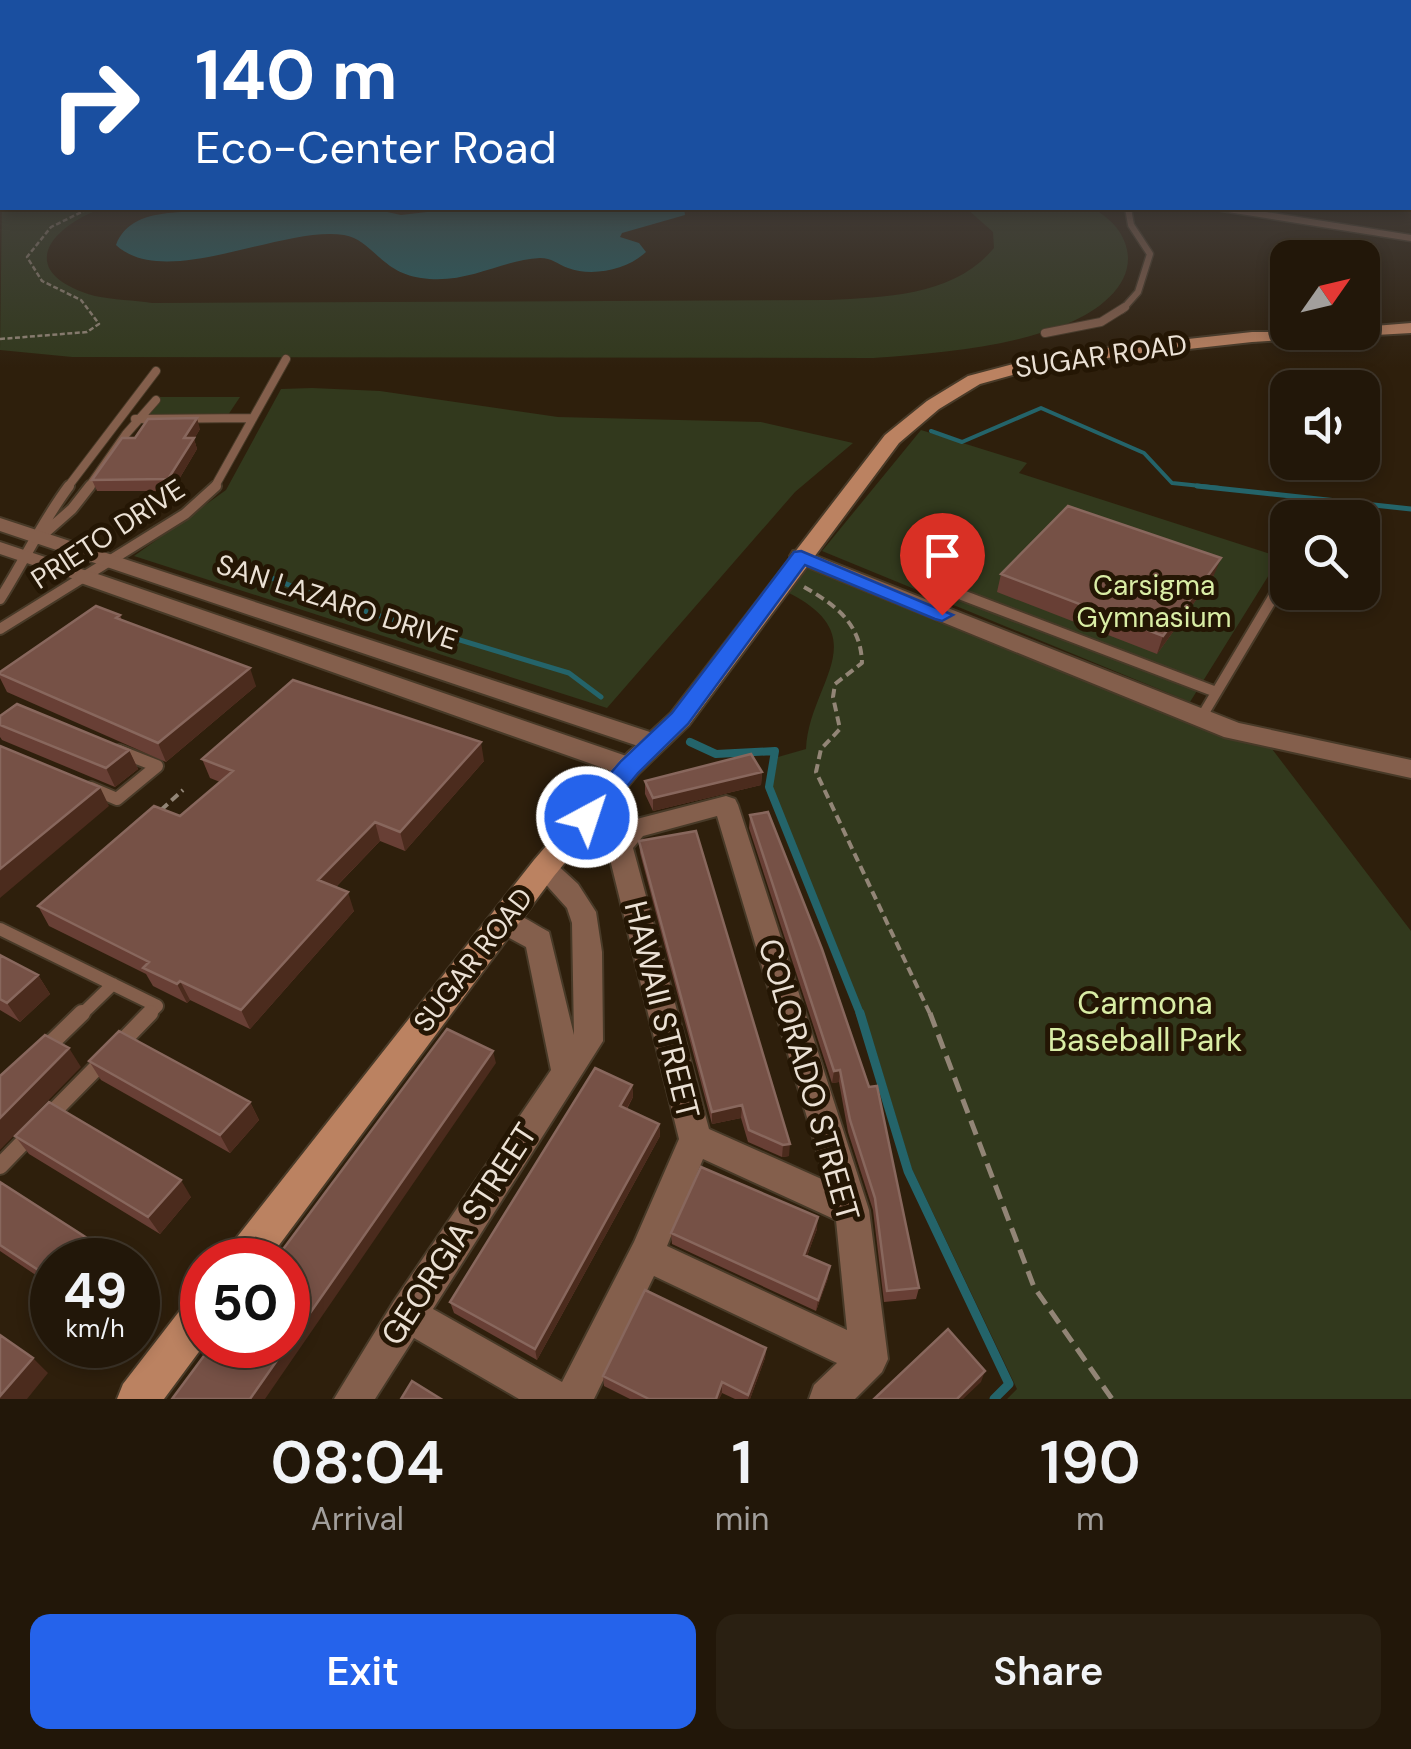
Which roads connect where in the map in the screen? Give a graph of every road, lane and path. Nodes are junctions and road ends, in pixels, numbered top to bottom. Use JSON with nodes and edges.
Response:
{"nodes":[{"id":1,"x":43,"y":236,"type":"edge"},
{"id":2,"x":1139,"y":236,"type":"edge"},
{"id":3,"x":1411,"y":328,"type":"edge"},
{"id":4,"x":1380,"y":330,"type":"edge"},
{"id":5,"x":1046,"y":334,"type":"dead end"},
{"id":6,"x":1270,"y":336,"type":"edge"},
{"id":7,"x":0,"y":339,"type":"edge"},
{"id":8,"x":286,"y":358,"type":"dead end"},
{"id":9,"x":156,"y":370,"type":"dead end"},
{"id":10,"x":156,"y":400,"type":"dead end"},
{"id":11,"x":253,"y":418,"type":"junction"},
{"id":12,"x":135,"y":419,"type":"junction"},
{"id":13,"x":0,"y":524,"type":"edge"},
{"id":14,"x":0,"y":548,"type":"edge"},
{"id":15,"x":32,"y":548,"type":"junction"},
{"id":16,"x":801,"y":556,"type":"junction"},
{"id":17,"x":110,"y":563,"type":"junction"},
{"id":18,"x":86,"y":577,"type":"junction"},
{"id":19,"x":787,"y":578,"type":"junction"},
{"id":20,"x":962,"y":594,"type":"dead end"},
{"id":21,"x":0,"y":599,"type":"edge"},
{"id":22,"x":1270,"y":603,"type":"edge"},
{"id":23,"x":0,"y":630,"type":"edge"},
{"id":24,"x":1216,"y":692,"type":"junction"},
{"id":25,"x":1201,"y":718,"type":"junction"},
{"id":26,"x":653,"y":742,"type":"junction"},
{"id":27,"x":105,"y":745,"type":"edge"},
{"id":28,"x":629,"y":767,"type":"junction"},
{"id":29,"x":1411,"y":769,"type":"edge"},
{"id":30,"x":84,"y":785,"type":"edge"},
{"id":31,"x":183,"y":790,"type":"dead end"},
{"id":32,"x":726,"y":804,"type":"joint"},
{"id":33,"x":156,"y":815,"type":"edge"},
{"id":34,"x":544,"y":868,"type":"junction"},
{"id":35,"x":503,"y":921,"type":"junction"},
{"id":36,"x":0,"y":929,"type":"edge"},
{"id":37,"x":589,"y":981,"type":"junction"},
{"id":38,"x":113,"y":984,"type":"junction"},
{"id":39,"x":548,"y":991,"type":"junction"},
{"id":40,"x":28,"y":1065,"type":"edge"},
{"id":41,"x":566,"y":1069,"type":"junction"},
{"id":42,"x":695,"y":1139,"type":"junction"},
{"id":43,"x":0,"y":1166,"type":"edge"},
{"id":44,"x":852,"y":1210,"type":"junction"},
{"id":45,"x":261,"y":1238,"type":"edge"},
{"id":46,"x":646,"y":1254,"type":"junction"},
{"id":47,"x":407,"y":1314,"type":"junction"},
{"id":48,"x":180,"y":1343,"type":"edge"},
{"id":49,"x":869,"y":1360,"type":"junction"},
{"id":50,"x":138,"y":1399,"type":"edge"},
{"id":51,"x":353,"y":1399,"type":"edge"},
{"id":52,"x":556,"y":1399,"type":"edge"},
{"id":53,"x":574,"y":1399,"type":"edge"},
{"id":54,"x":828,"y":1399,"type":"edge"},
{"id":55,"x":1112,"y":1399,"type":"edge"}],
"edges":[{"from":1,"to":7,"type":"path"},
{"from":2,"to":5,"type":"lane"},
{"from":3,"to":4,"type":"main road","name":"SUGAR ROAD"},
{"from":6,"to":16,"type":"main road","name":"SUGAR ROAD"},
{"from":8,"to":11,"type":"lane","name":"PRIETO DRIVE"},
{"from":9,"to":15,"type":"lane"},
{"from":10,"to":12,"type":"lane"},
{"from":11,"to":12,"type":"lane"},
{"from":11,"to":17,"type":"lane","name":"PRIETO DRIVE"},
{"from":12,"to":15,"type":"lane"},
{"from":13,"to":15,"type":"street","name":"SAN LAZARO DRIVE"},
{"from":14,"to":15,"type":"street","name":"SAN LAZARO DRIVE"},
{"from":15,"to":17,"type":"street","name":"SAN LAZARO DRIVE"},
{"from":15,"to":18,"type":"street","name":"SAN LAZARO DRIVE"},
{"from":15,"to":21,"type":"lane"},
{"from":16,"to":19,"type":"main road","name":"SUGAR ROAD"},
{"from":16,"to":25,"type":"street"},
{"from":17,"to":18,"type":"lane","name":"PRIETO DRIVE"},
{"from":17,"to":26,"type":"street","name":"SAN LAZARO DRIVE"},
{"from":18,"to":23,"type":"lane","name":"PRIETO DRIVE"},
{"from":18,"to":28,"type":"street","name":"SAN LAZARO DRIVE"},
{"from":19,"to":26,"type":"main road","name":"SUGAR ROAD"},
{"from":19,"to":55,"type":"path"},
{"from":20,"to":24,"type":"lane"},
{"from":22,"to":24,"type":"lane"},
{"from":24,"to":25,"type":"lane"},
{"from":25,"to":29,"type":"street"},
{"from":26,"to":28,"type":"main road","name":"SUGAR ROAD"},
{"from":27,"to":30,"type":"lane"},
{"from":28,"to":34,"type":"main road","name":"SUGAR ROAD"},
{"from":31,"to":33,"type":"path"},
{"from":32,"to":42,"type":"street","name":"HAWAII STREET"},
{"from":32,"to":44,"type":"street","name":"COLORADO STREET"},
{"from":34,"to":35,"type":"main road","name":"SUGAR ROAD"},
{"from":34,"to":37,"type":"street","name":"GEORGIA STREET"},
{"from":35,"to":39,"type":"street"},
{"from":35,"to":45,"type":"main road","name":"SUGAR ROAD"},
{"from":36,"to":38,"type":"lane"},
{"from":37,"to":39,"type":"street"},
{"from":37,"to":41,"type":"street","name":"GEORGIA STREET"},
{"from":38,"to":40,"type":"lane"},
{"from":38,"to":43,"type":"lane"},
{"from":39,"to":41,"type":"street"},
{"from":41,"to":47,"type":"street","name":"GEORGIA STREET"},
{"from":42,"to":44,"type":"street"},
{"from":42,"to":46,"type":"street","name":"HAWAII STREET"},
{"from":44,"to":49,"type":"street","name":"COLORADO STREET"},
{"from":46,"to":49,"type":"street"},
{"from":46,"to":53,"type":"street","name":"HAWAII STREET"},
{"from":47,"to":51,"type":"street","name":"GEORGIA STREET"},
{"from":47,"to":52,"type":"street"},
{"from":48,"to":50,"type":"main road"},
{"from":49,"to":54,"type":"street"}]}
